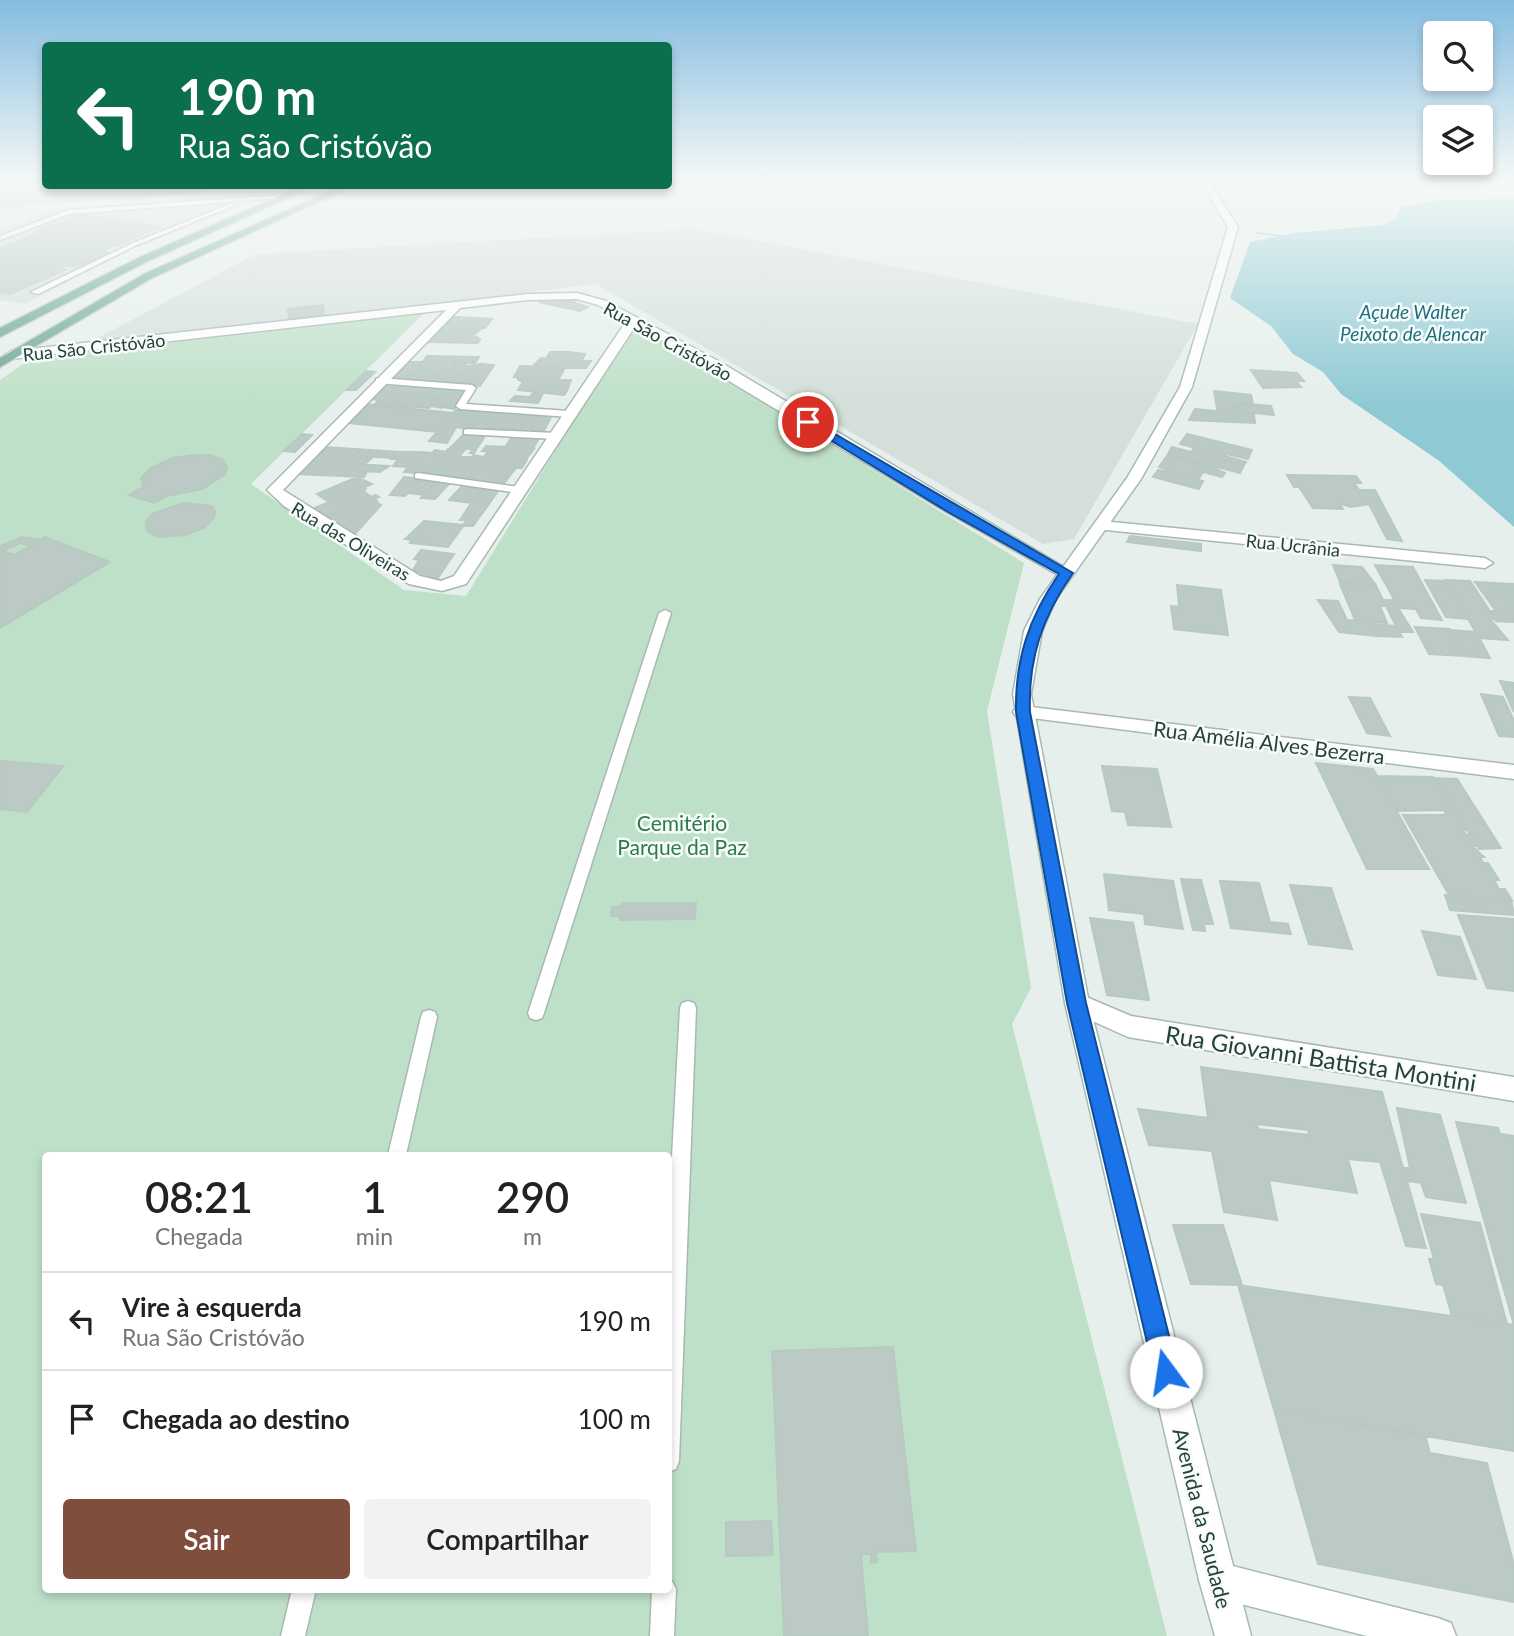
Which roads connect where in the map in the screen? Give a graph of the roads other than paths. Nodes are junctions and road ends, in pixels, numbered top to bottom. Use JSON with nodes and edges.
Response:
{"nodes":[{"id":1,"x":116,"y":253,"type":"edge"},
{"id":2,"x":157,"y":253,"type":"edge"},
{"id":3,"x":198,"y":253,"type":"edge"},
{"id":4,"x":1226,"y":253,"type":"edge"},
{"id":5,"x":35,"y":292,"type":"dead end"},
{"id":6,"x":456,"y":306,"type":"junction"},
{"id":7,"x":25,"y":319,"type":"junction"},
{"id":8,"x":634,"y":319,"type":"junction"},
{"id":9,"x":64,"y":323,"type":"junction"},
{"id":10,"x":0,"y":333,"type":"edge"},
{"id":11,"x":6,"y":359,"type":"edge"},
{"id":12,"x":379,"y":381,"type":"junction"},
{"id":13,"x":569,"y":414,"type":"junction"},
{"id":14,"x":467,"y":432,"type":"dead end"},
{"id":15,"x":555,"y":436,"type":"junction"},
{"id":16,"x":418,"y":476,"type":"dead end"},
{"id":17,"x":519,"y":490,"type":"junction"},
{"id":18,"x":1101,"y":526,"type":"junction"},
{"id":19,"x":1485,"y":564,"type":"dead end"},
{"id":20,"x":1066,"y":573,"type":"junction"},
{"id":21,"x":665,"y":612,"type":"dead end"},
{"id":22,"x":1023,"y":712,"type":"junction"},
{"id":23,"x":1514,"y":772,"type":"edge"},
{"id":24,"x":1077,"y":1003,"type":"junction"},
{"id":25,"x":688,"y":1008,"type":"dead end"},
{"id":26,"x":536,"y":1013,"type":"dead end"},
{"id":27,"x":429,"y":1017,"type":"dead end"},
{"id":28,"x":1128,"y":1027,"type":"junction"},
{"id":29,"x":1083,"y":1033,"type":"junction"},
{"id":30,"x":1514,"y":1089,"type":"edge"},
{"id":31,"x":398,"y":1152,"type":"edge"},
{"id":32,"x":672,"y":1370,"type":"edge"},
{"id":33,"x":1217,"y":1580,"type":"junction"},
{"id":34,"x":302,"y":1593,"type":"edge"},
{"id":35,"x":663,"y":1593,"type":"edge"},
{"id":36,"x":293,"y":1636,"type":"edge"},
{"id":37,"x":662,"y":1636,"type":"edge"},
{"id":38,"x":1233,"y":1636,"type":"edge"},
{"id":39,"x":1438,"y":1636,"type":"edge"}],
"edges":[{"from":1,"to":5,"type":"lane"},
{"from":2,"to":7,"type":"main road"},
{"from":3,"to":9,"type":"main road"},
{"from":4,"to":18,"type":"street","name":"Avenida da Saudade"},
{"from":6,"to":8,"type":"street","name":"Rua São Cristóvão"},
{"from":6,"to":11,"type":"street","name":"Rua São Cristóvão"},
{"from":6,"to":12,"type":"street","name":"Rua das Oliveiras"},
{"from":7,"to":9,"type":"main road"},
{"from":7,"to":10,"type":"main road"},
{"from":8,"to":13,"type":"street","name":"Rua das Oliveiras"},
{"from":8,"to":20,"type":"street","name":"Rua São Cristóvão"},
{"from":9,"to":11,"type":"main road"},
{"from":12,"to":13,"type":"lane"},
{"from":12,"to":17,"type":"street","name":"Rua das Oliveiras"},
{"from":13,"to":15,"type":"street","name":"Rua das Oliveiras"},
{"from":14,"to":15,"type":"lane"},
{"from":15,"to":17,"type":"street","name":"Rua das Oliveiras"},
{"from":16,"to":17,"type":"lane"},
{"from":18,"to":19,"type":"street","name":"Rua Ucrânia"},
{"from":18,"to":20,"type":"street","name":"Avenida da Saudade"},
{"from":20,"to":22,"type":"street","name":"Avenida da Saudade"},
{"from":21,"to":26,"type":"lane"},
{"from":22,"to":23,"type":"street","name":"Rua Amélia Alves Bezerra"},
{"from":22,"to":24,"type":"street","name":"Avenida da Saudade"},
{"from":24,"to":28,"type":"street","name":"Rua Giovanni Battista Montini"},
{"from":24,"to":29,"type":"street","name":"Avenida da Saudade"},
{"from":25,"to":32,"type":"lane"},
{"from":27,"to":31,"type":"lane"},
{"from":28,"to":29,"type":"street","name":"Rua Giovanni Battista Montini"},
{"from":28,"to":30,"type":"street","name":"Rua Giovanni Battista Montini"},
{"from":29,"to":33,"type":"street","name":"Avenida da Saudade"},
{"from":33,"to":38,"type":"street","name":"Avenida da Saudade"},
{"from":33,"to":39,"type":"street"},
{"from":34,"to":36,"type":"lane"},
{"from":35,"to":37,"type":"lane"}]}
